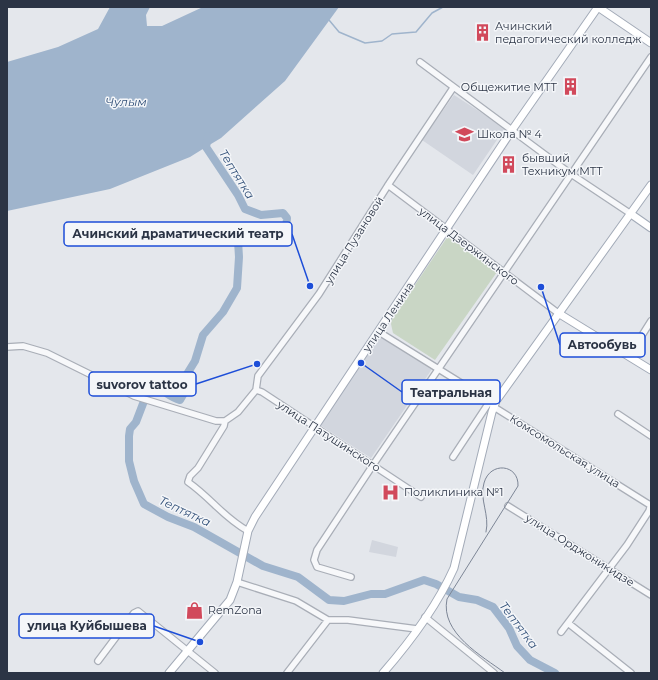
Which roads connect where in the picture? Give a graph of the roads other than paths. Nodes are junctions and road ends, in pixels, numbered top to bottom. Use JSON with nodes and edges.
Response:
{"nodes":[{"id":1,"x":598,"y":7,"type":"edge"},
{"id":2,"x":651,"y":43,"type":"edge"},
{"id":3,"x":651,"y":57,"type":"edge"},
{"id":4,"x":420,"y":62,"type":"dead end"},
{"id":5,"x":454,"y":88,"type":"junction"},
{"id":6,"x":512,"y":130,"type":"junction"},
{"id":7,"x":571,"y":174,"type":"junction"},
{"id":8,"x":388,"y":185,"type":"junction"},
{"id":9,"x":651,"y":185,"type":"edge"},
{"id":10,"x":631,"y":214,"type":"junction"},
{"id":11,"x":446,"y":228,"type":"junction"},
{"id":12,"x":651,"y":228,"type":"edge"},
{"id":13,"x":504,"y":272,"type":"junction"},
{"id":14,"x":558,"y":313,"type":"junction"},
{"id":15,"x":651,"y":321,"type":"edge"},
{"id":16,"x":379,"y":332,"type":"junction"},
{"id":17,"x":7,"y":347,"type":"edge"},
{"id":18,"x":629,"y":356,"type":"junction"},
{"id":19,"x":438,"y":368,"type":"junction"},
{"id":20,"x":651,"y":370,"type":"edge"},
{"id":21,"x":256,"y":390,"type":"junction"},
{"id":22,"x":492,"y":404,"type":"junction"},
{"id":23,"x":618,"y":414,"type":"dead end"},
{"id":24,"x":225,"y":421,"type":"junction"},
{"id":25,"x":315,"y":426,"type":"junction"},
{"id":26,"x":651,"y":436,"type":"edge"},
{"id":27,"x":454,"y":457,"type":"dead end"},
{"id":28,"x":372,"y":465,"type":"junction"},
{"id":29,"x":421,"y":496,"type":"dead end"},
{"id":30,"x":651,"y":505,"type":"edge"},
{"id":31,"x":508,"y":506,"type":"dead end"},
{"id":32,"x":248,"y":532,"type":"junction"},
{"id":33,"x":610,"y":569,"type":"junction"},
{"id":34,"x":351,"y":577,"type":"dead end"},
{"id":35,"x":237,"y":582,"type":"junction"},
{"id":36,"x":651,"y":595,"type":"edge"},
{"id":37,"x":425,"y":617,"type":"junction"},
{"id":38,"x":328,"y":620,"type":"junction"},
{"id":39,"x":568,"y":623,"type":"junction"},
{"id":40,"x":417,"y":629,"type":"junction"},
{"id":41,"x":561,"y":632,"type":"dead end"},
{"id":42,"x":188,"y":651,"type":"junction"},
{"id":43,"x":98,"y":661,"type":"dead end"},
{"id":44,"x":386,"y":672,"type":"edge"},
{"id":45,"x":170,"y":673,"type":"edge"},
{"id":46,"x":215,"y":673,"type":"edge"},
{"id":47,"x":287,"y":673,"type":"edge"},
{"id":48,"x":494,"y":673,"type":"edge"},
{"id":49,"x":631,"y":673,"type":"edge"}],
"edges":[{"from":1,"to":2,"type":"main road"},
{"from":1,"to":6,"type":"main road","name":"улица Ленина"},
{"from":3,"to":7,"type":"street"},
{"from":4,"to":5,"type":"street"},
{"from":5,"to":6,"type":"street"},
{"from":5,"to":8,"type":"street","name":"улица Пузановой"},
{"from":6,"to":7,"type":"street"},
{"from":6,"to":11,"type":"main road","name":"улица Ленина"},
{"from":7,"to":10,"type":"street"},
{"from":7,"to":13,"type":"street"},
{"from":8,"to":11,"type":"street","name":"улица Дзержинского"},
{"from":8,"to":21,"type":"street","name":"улица Пузановой"},
{"from":9,"to":10,"type":"main road"},
{"from":10,"to":12,"type":"main road"},
{"from":10,"to":14,"type":"main road"},
{"from":11,"to":13,"type":"street","name":"улица Дзержинского"},
{"from":11,"to":16,"type":"main road","name":"улица Ленина"},
{"from":13,"to":14,"type":"street","name":"улица Дзержинского"},
{"from":13,"to":19,"type":"street"},
{"from":14,"to":18,"type":"main road","name":"улица Дзержинского"},
{"from":14,"to":22,"type":"main road"},
{"from":15,"to":18,"type":"street"},
{"from":16,"to":19,"type":"street","name":"Комсомольская улица"},
{"from":16,"to":25,"type":"main road","name":"улица Ленина"},
{"from":17,"to":24,"type":"street"},
{"from":18,"to":20,"type":"main road","name":"улица Дзержинского"},
{"from":19,"to":22,"type":"street","name":"Комсомольская улица"},
{"from":19,"to":28,"type":"street"},
{"from":21,"to":24,"type":"street","name":"улица Пузановой"},
{"from":21,"to":25,"type":"street","name":"улица Патушинского"},
{"from":22,"to":27,"type":"street"},
{"from":22,"to":30,"type":"street","name":"Комсомольская улица"},
{"from":22,"to":37,"type":"main road"},
{"from":23,"to":26,"type":"street"},
{"from":24,"to":32,"type":"street"},
{"from":25,"to":28,"type":"street","name":"улица Патушинского"},
{"from":25,"to":32,"type":"main road","name":"улица Ленина"},
{"from":28,"to":29,"type":"street","name":"улица Патушинского"},
{"from":28,"to":34,"type":"street"},
{"from":30,"to":33,"type":"street"},
{"from":31,"to":33,"type":"street","name":"улица Орджоникидзе"},
{"from":32,"to":35,"type":"main road","name":"улица Ленина"},
{"from":33,"to":36,"type":"street","name":"улица Орджоникидзе"},
{"from":33,"to":39,"type":"street"},
{"from":35,"to":38,"type":"street"},
{"from":35,"to":42,"type":"main road","name":"улица Ленина"},
{"from":37,"to":40,"type":"main road"},
{"from":37,"to":48,"type":"street"},
{"from":38,"to":40,"type":"street"},
{"from":38,"to":47,"type":"street"},
{"from":39,"to":41,"type":"street"},
{"from":39,"to":49,"type":"street"},
{"from":40,"to":44,"type":"main road"},
{"from":42,"to":43,"type":"street"},
{"from":42,"to":45,"type":"main road","name":"улица Ленина"},
{"from":42,"to":46,"type":"street"}]}
